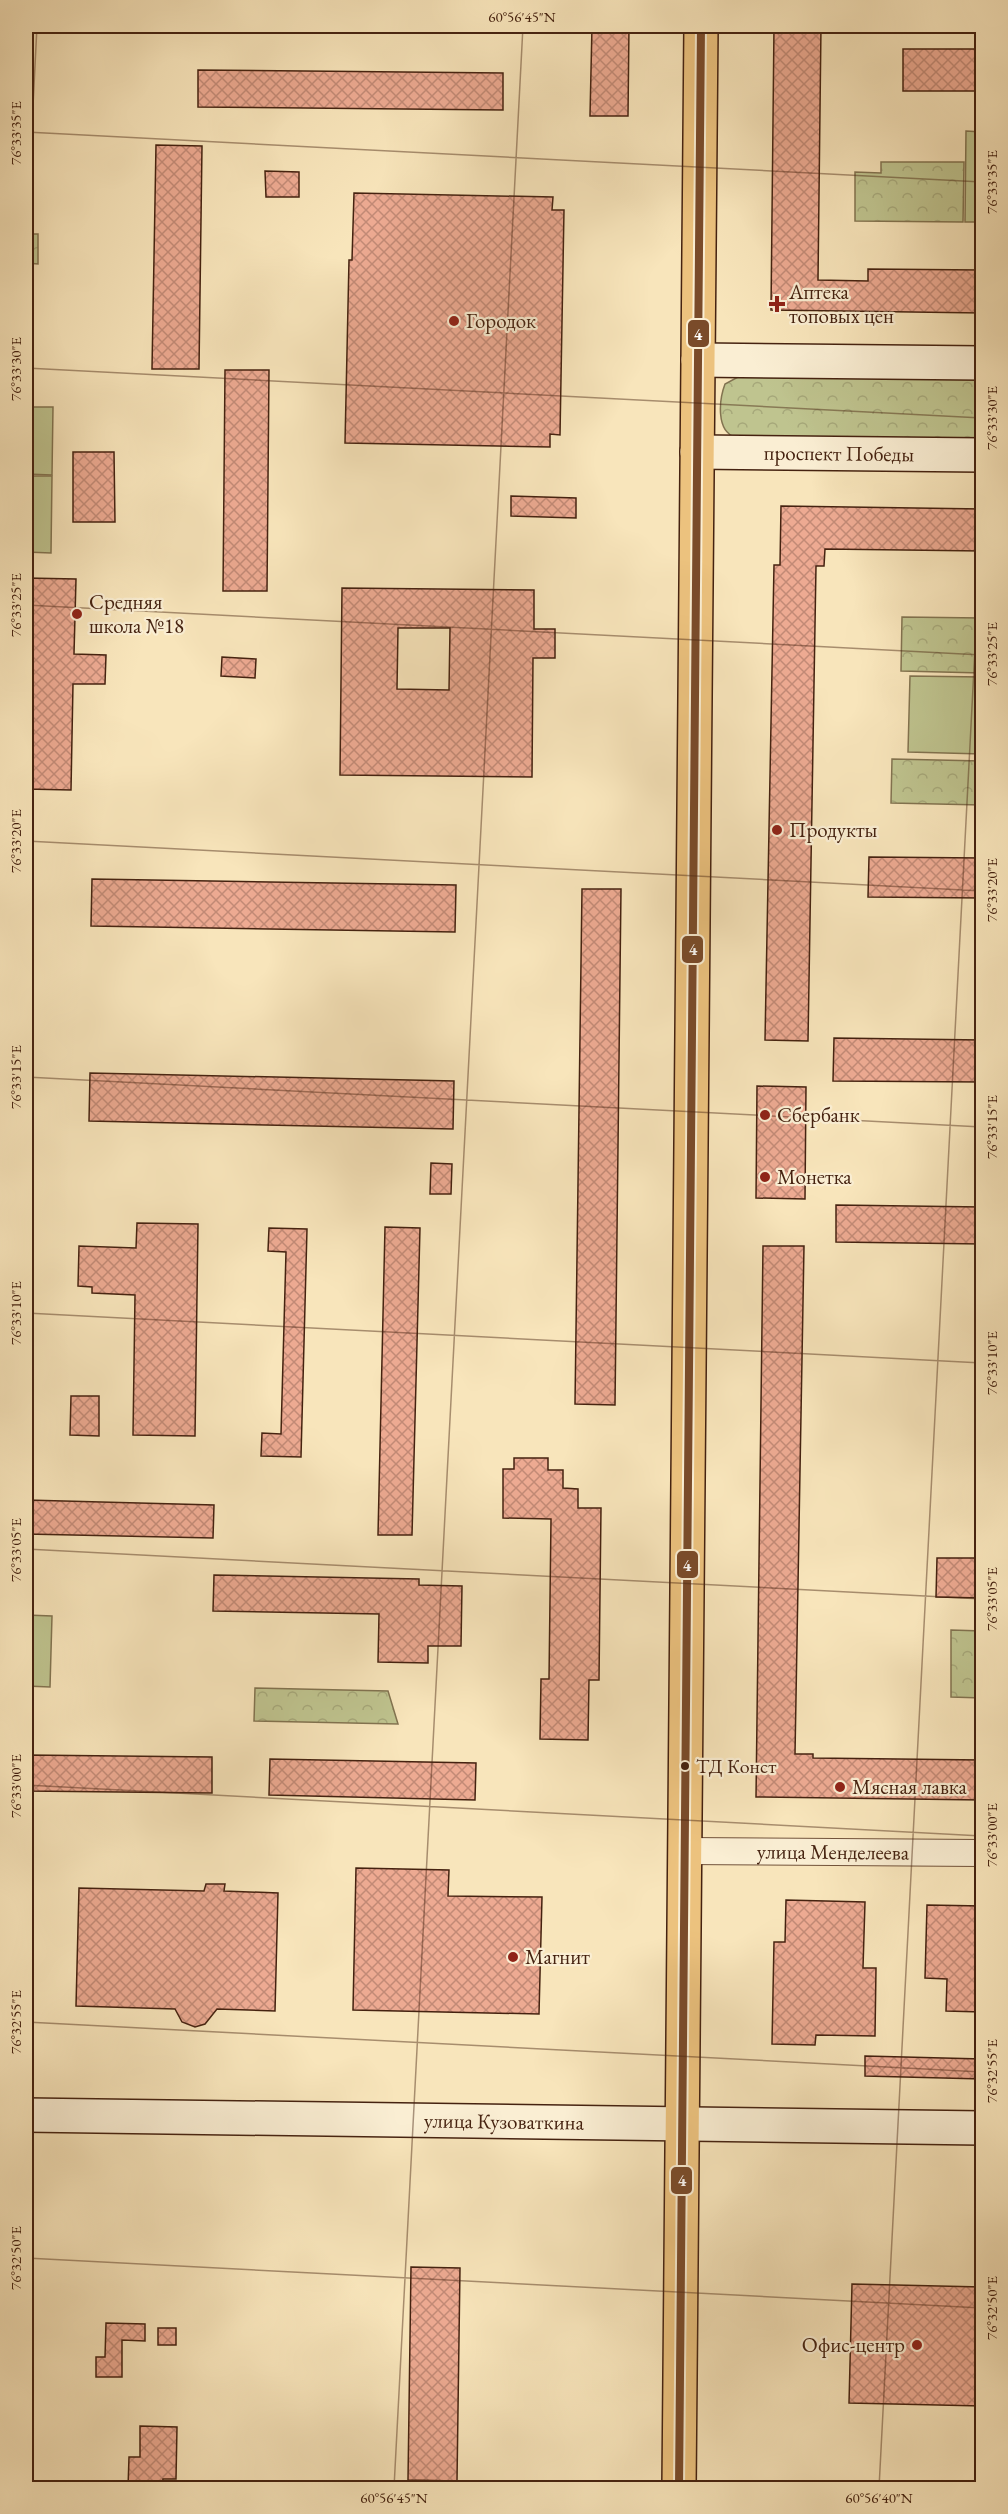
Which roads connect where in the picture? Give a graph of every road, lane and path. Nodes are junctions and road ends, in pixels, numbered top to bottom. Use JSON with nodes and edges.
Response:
{"nodes":[{"id":1,"x":700,"y":26,"type":"edge"},
{"id":2,"x":698,"y":360,"type":"junction"},
{"id":3,"x":982,"y":363,"type":"edge"},
{"id":4,"x":697,"y":452,"type":"junction"},
{"id":5,"x":982,"y":454,"type":"edge"},
{"id":6,"x":685,"y":1851,"type":"junction"},
{"id":7,"x":982,"y":1853,"type":"edge"},
{"id":8,"x":26,"y":2115,"type":"edge"},
{"id":9,"x":684,"y":2125,"type":"junction"},
{"id":10,"x":982,"y":2128,"type":"edge"},
{"id":11,"x":679,"y":2488,"type":"edge"}],
"edges":[{"from":1,"to":2,"type":"main road"},
{"from":2,"to":3,"type":"main road"},
{"from":2,"to":4,"type":"main road"},
{"from":4,"to":5,"type":"main road","name":"проспект Победы"},
{"from":4,"to":6,"type":"main road"},
{"from":6,"to":7,"type":"street","name":"улица Менделеева"},
{"from":6,"to":9,"type":"main road"},
{"from":8,"to":9,"type":"main road","name":"улица Кузоваткина"},
{"from":9,"to":10,"type":"main road","name":"улица Кузоваткина"},
{"from":9,"to":11,"type":"main road"}]}
